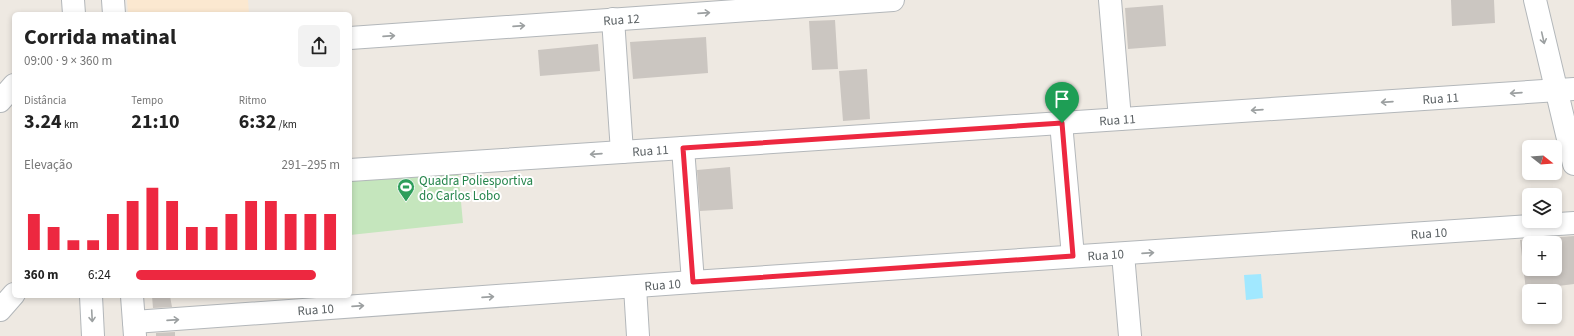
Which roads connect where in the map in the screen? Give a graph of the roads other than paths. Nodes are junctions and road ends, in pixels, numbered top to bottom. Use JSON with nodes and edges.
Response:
{"nodes":[{"id":1,"x":73,"y":0,"type":"edge"},
{"id":2,"x":113,"y":0,"type":"edge"},
{"id":3,"x":893,"y":0,"type":"edge"},
{"id":4,"x":1110,"y":0,"type":"edge"},
{"id":5,"x":1535,"y":0,"type":"edge"},
{"id":6,"x":669,"y":8,"type":"edge"},
{"id":7,"x":74,"y":12,"type":"edge"},
{"id":8,"x":114,"y":12,"type":"edge"},
{"id":9,"x":613,"y":19,"type":"junction"},
{"id":10,"x":352,"y":38,"type":"edge"},
{"id":11,"x":12,"y":87,"type":"edge"},
{"id":12,"x":1565,"y":90,"type":"edge"},
{"id":13,"x":0,"y":101,"type":"edge"},
{"id":14,"x":1120,"y":119,"type":"junction"},
{"id":15,"x":1062,"y":123,"type":"junction"},
{"id":16,"x":683,"y":148,"type":"junction"},
{"id":17,"x":622,"y":152,"type":"junction"},
{"id":18,"x":1574,"y":164,"type":"edge"},
{"id":19,"x":352,"y":170,"type":"edge"},
{"id":20,"x":1574,"y":223,"type":"edge"},
{"id":21,"x":1123,"y":254,"type":"junction"},
{"id":22,"x":1073,"y":256,"type":"junction"},
{"id":23,"x":693,"y":282,"type":"junction"},
{"id":24,"x":634,"y":286,"type":"junction"},
{"id":25,"x":12,"y":296,"type":"edge"},
{"id":26,"x":91,"y":298,"type":"edge"},
{"id":27,"x":132,"y":298,"type":"edge"},
{"id":28,"x":0,"y":310,"type":"edge"},
{"id":29,"x":134,"y":329,"type":"edge"},
{"id":30,"x":94,"y":336,"type":"edge"},
{"id":31,"x":638,"y":336,"type":"edge"},
{"id":32,"x":1130,"y":336,"type":"edge"}],
"edges":[{"from":1,"to":7,"type":"street"},
{"from":2,"to":8,"type":"street"},
{"from":6,"to":3,"type":"street","name":"Rua 12","one_way":true},
{"from":4,"to":14,"type":"street"},
{"from":5,"to":12,"type":"street","one_way":true},
{"from":6,"to":9,"type":"street","name":"Rua 12"},
{"from":10,"to":9,"type":"street","name":"Rua 12","one_way":true},
{"from":9,"to":17,"type":"street"},
{"from":11,"to":13,"type":"street"},
{"from":12,"to":14,"type":"street","name":"Rua 11","one_way":true},
{"from":12,"to":18,"type":"street"},
{"from":14,"to":15,"type":"street","name":"Rua 11"},
{"from":15,"to":16,"type":"street","name":"Rua 11"},
{"from":15,"to":22,"type":"street"},
{"from":16,"to":17,"type":"street","name":"Rua 11"},
{"from":16,"to":23,"type":"street"},
{"from":17,"to":19,"type":"street","name":"Rua 11","one_way":true},
{"from":21,"to":20,"type":"street","name":"Rua 10","one_way":true},
{"from":21,"to":22,"type":"street","name":"Rua 10"},
{"from":21,"to":32,"type":"street"},
{"from":22,"to":23,"type":"street","name":"Rua 10"},
{"from":23,"to":24,"type":"street","name":"Rua 10"},
{"from":29,"to":24,"type":"street","name":"Rua 10","one_way":true},
{"from":24,"to":31,"type":"street"},
{"from":25,"to":28,"type":"street"},
{"from":26,"to":30,"type":"street","one_way":true},
{"from":27,"to":29,"type":"street"}]}
